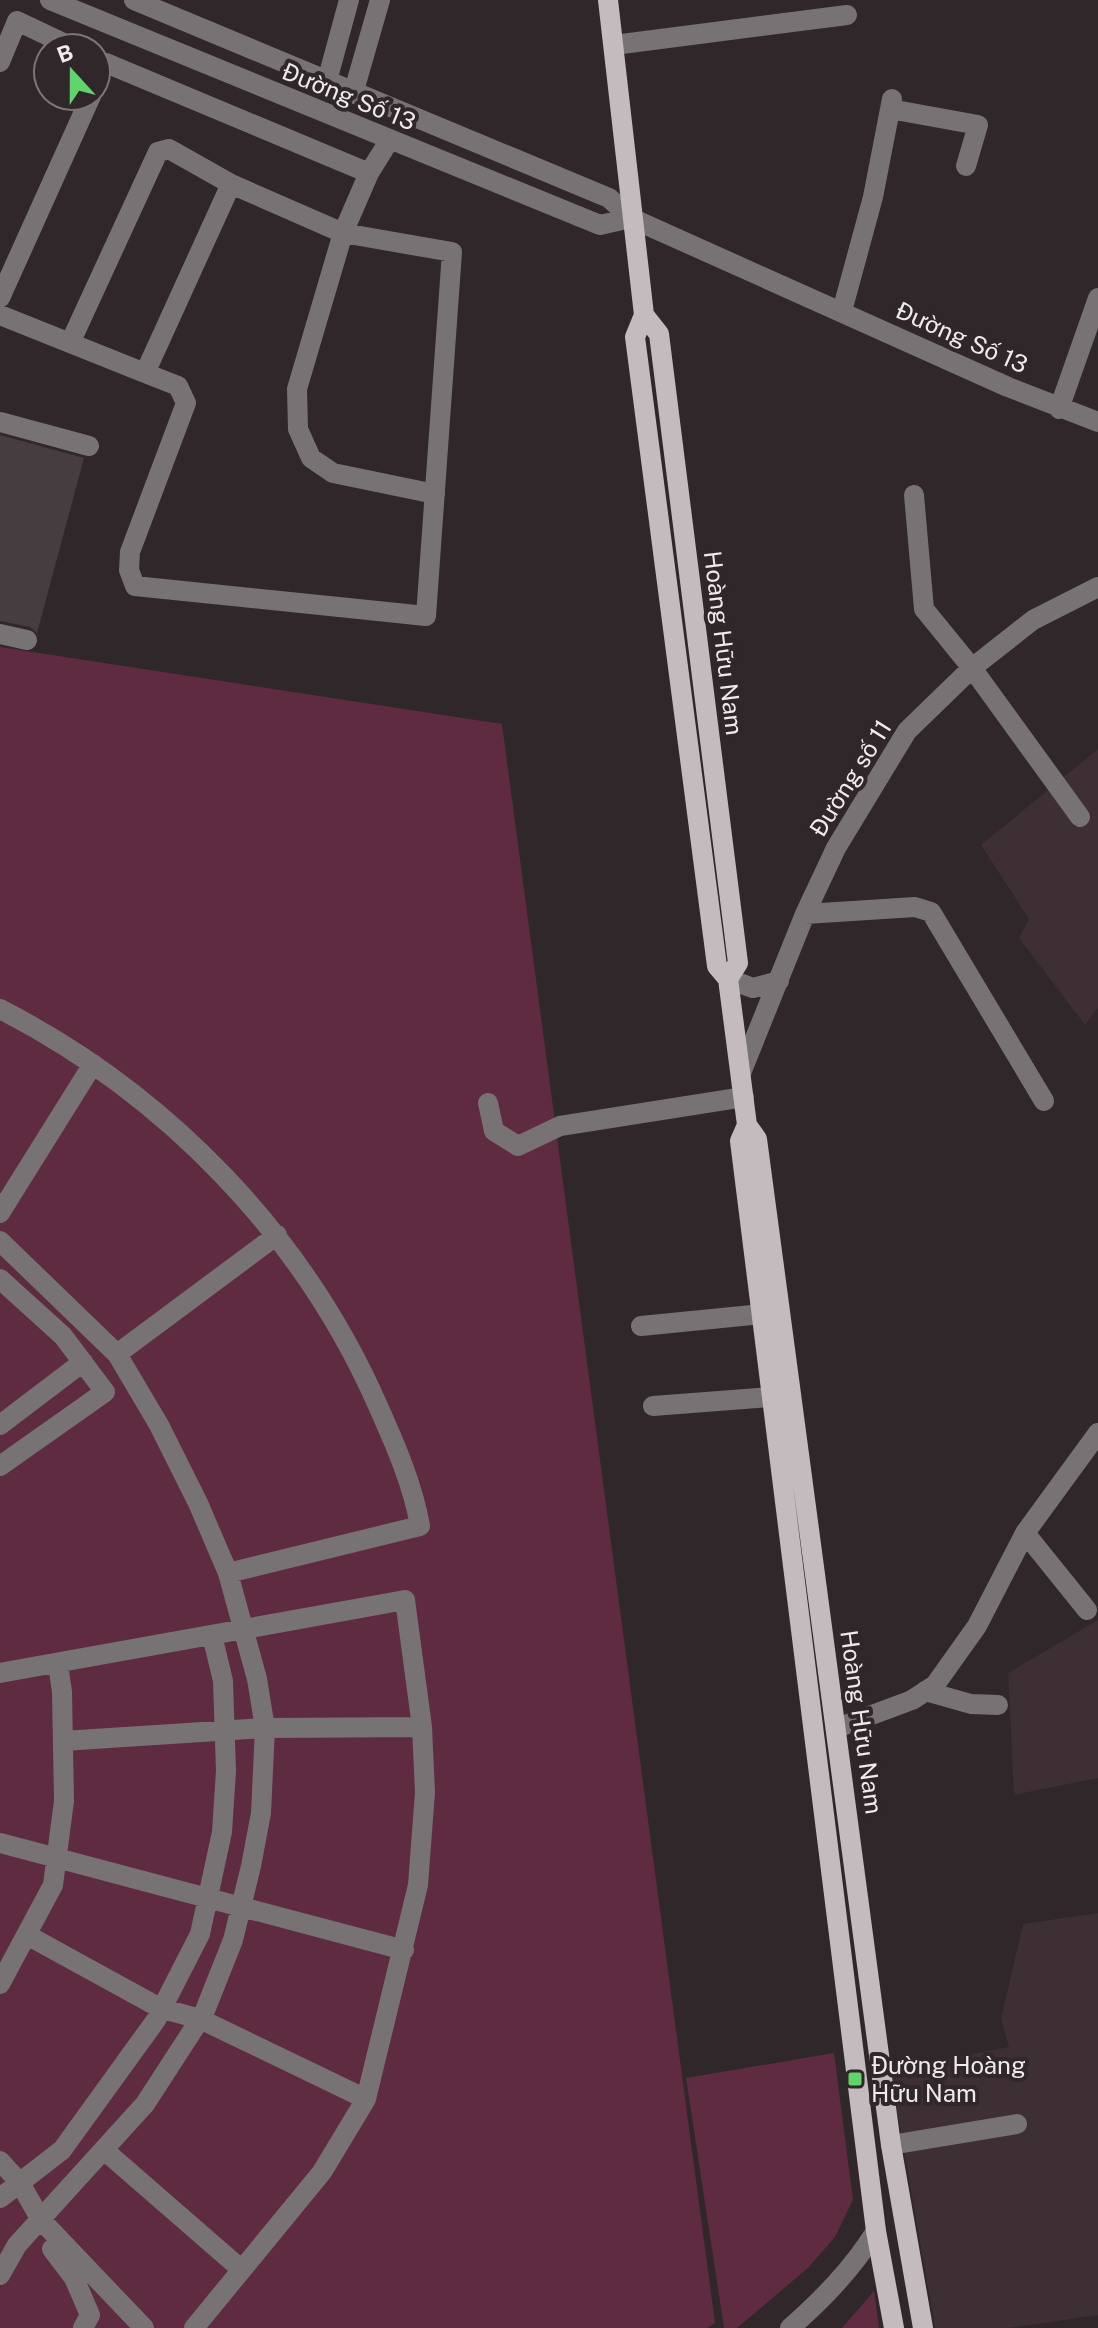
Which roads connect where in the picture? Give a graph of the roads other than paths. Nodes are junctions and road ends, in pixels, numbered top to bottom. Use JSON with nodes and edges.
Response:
{"nodes":[{"id":1,"x":50,"y":0,"type":"edge"},
{"id":2,"x":134,"y":0,"type":"edge"},
{"id":3,"x":349,"y":0,"type":"edge"},
{"id":4,"x":380,"y":0,"type":"edge"},
{"id":5,"x":608,"y":0,"type":"edge"},
{"id":6,"x":847,"y":15,"type":"dead end"},
{"id":7,"x":8,"y":17,"type":"edge"},
{"id":8,"x":40,"y":32,"type":"edge"},
{"id":9,"x":614,"y":45,"type":"junction"},
{"id":10,"x":0,"y":62,"type":"edge"},
{"id":11,"x":112,"y":65,"type":"edge"},
{"id":12,"x":327,"y":81,"type":"junction"},
{"id":13,"x":353,"y":94,"type":"junction"},
{"id":14,"x":84,"y":112,"type":"edge"},
{"id":15,"x":389,"y":141,"type":"junction"},
{"id":16,"x":966,"y":166,"type":"dead end"},
{"id":17,"x":369,"y":173,"type":"junction"},
{"id":18,"x":231,"y":184,"type":"junction"},
{"id":19,"x":631,"y":218,"type":"junction"},
{"id":20,"x":343,"y":233,"type":"junction"},
{"id":21,"x":0,"y":298,"type":"edge"},
{"id":22,"x":1098,"y":298,"type":"edge"},
{"id":23,"x":842,"y":311,"type":"junction"},
{"id":24,"x":0,"y":315,"type":"edge"},
{"id":25,"x":71,"y":341,"type":"junction"},
{"id":26,"x":145,"y":373,"type":"junction"},
{"id":27,"x":1059,"y":409,"type":"junction"},
{"id":28,"x":0,"y":422,"type":"edge"},
{"id":29,"x":1098,"y":422,"type":"edge"},
{"id":30,"x":89,"y":446,"type":"dead end"},
{"id":31,"x":435,"y":494,"type":"junction"},
{"id":32,"x":914,"y":495,"type":"dead end"},
{"id":33,"x":1098,"y":587,"type":"edge"},
{"id":34,"x":0,"y":634,"type":"edge"},
{"id":35,"x":27,"y":640,"type":"dead end"},
{"id":36,"x":972,"y":668,"type":"junction"},
{"id":37,"x":1080,"y":817,"type":"dead end"},
{"id":38,"x":805,"y":914,"type":"junction"},
{"id":39,"x":728,"y":979,"type":"junction"},
{"id":40,"x":779,"y":981,"type":"junction"},
{"id":41,"x":0,"y":1009,"type":"edge"},
{"id":42,"x":93,"y":1064,"type":"junction"},
{"id":43,"x":741,"y":1073,"type":"junction"},
{"id":44,"x":744,"y":1097,"type":"junction"},
{"id":45,"x":1044,"y":1101,"type":"dead end"},
{"id":46,"x":488,"y":1103,"type":"dead end"},
{"id":47,"x":747,"y":1125,"type":"junction"},
{"id":48,"x":0,"y":1213,"type":"edge"},
{"id":49,"x":277,"y":1235,"type":"junction"},
{"id":50,"x":0,"y":1241,"type":"edge"},
{"id":51,"x":0,"y":1279,"type":"edge"},
{"id":52,"x":762,"y":1314,"type":"junction"},
{"id":53,"x":641,"y":1326,"type":"dead end"},
{"id":54,"x":117,"y":1354,"type":"junction"},
{"id":55,"x":83,"y":1362,"type":"junction"},
{"id":56,"x":771,"y":1397,"type":"junction"},
{"id":57,"x":653,"y":1406,"type":"dead end"},
{"id":58,"x":0,"y":1425,"type":"edge"},
{"id":59,"x":1098,"y":1433,"type":"edge"},
{"id":60,"x":0,"y":1466,"type":"edge"},
{"id":61,"x":1025,"y":1533,"type":"junction"},
{"id":62,"x":228,"y":1573,"type":"junction"},
{"id":63,"x":1087,"y":1610,"type":"dead end"},
{"id":64,"x":244,"y":1629,"type":"junction"},
{"id":65,"x":212,"y":1635,"type":"junction"},
{"id":66,"x":58,"y":1664,"type":"junction"},
{"id":67,"x":0,"y":1673,"type":"edge"},
{"id":68,"x":925,"y":1691,"type":"junction"},
{"id":69,"x":998,"y":1705,"type":"dead end"},
{"id":70,"x":422,"y":1727,"type":"junction"},
{"id":71,"x":265,"y":1728,"type":"junction"},
{"id":72,"x":837,"y":1728,"type":"junction"},
{"id":73,"x":226,"y":1730,"type":"junction"},
{"id":74,"x":815,"y":1732,"type":"junction"},
{"id":75,"x":63,"y":1741,"type":"junction"},
{"id":76,"x":0,"y":1843,"type":"edge"},
{"id":77,"x":57,"y":1858,"type":"junction"},
{"id":78,"x":210,"y":1900,"type":"junction"},
{"id":79,"x":241,"y":1906,"type":"junction"},
{"id":80,"x":27,"y":1935,"type":"junction"},
{"id":81,"x":404,"y":1950,"type":"junction"},
{"id":82,"x":0,"y":1984,"type":"edge"},
{"id":83,"x":160,"y":2008,"type":"junction"},
{"id":84,"x":200,"y":2019,"type":"junction"},
{"id":85,"x":366,"y":2099,"type":"junction"},
{"id":86,"x":1017,"y":2124,"type":"dead end"},
{"id":87,"x":891,"y":2145,"type":"junction"},
{"id":88,"x":104,"y":2150,"type":"junction"},
{"id":89,"x":0,"y":2161,"type":"edge"},
{"id":90,"x":20,"y":2183,"type":"junction"},
{"id":91,"x":0,"y":2198,"type":"edge"},
{"id":92,"x":37,"y":2224,"type":"junction"},
{"id":93,"x":876,"y":2231,"type":"junction"},
{"id":94,"x":242,"y":2270,"type":"junction"},
{"id":95,"x":0,"y":2275,"type":"edge"},
{"id":96,"x":83,"y":2328,"type":"edge"},
{"id":97,"x":144,"y":2328,"type":"edge"},
{"id":98,"x":194,"y":2328,"type":"edge"},
{"id":99,"x":790,"y":2328,"type":"edge"},
{"id":100,"x":894,"y":2328,"type":"edge"},
{"id":101,"x":923,"y":2328,"type":"edge"}],
"edges":[{"from":1,"to":15,"type":"street","name":"Đường Số 13"},
{"from":2,"to":12,"type":"street","name":"Đường Số 13"},
{"from":3,"to":12,"type":"street"},
{"from":4,"to":13,"type":"street"},
{"from":5,"to":9,"type":"main road","name":"Hoàng Hữu Nam"},
{"from":6,"to":9,"type":"street"},
{"from":7,"to":8,"type":"street"},
{"from":7,"to":10,"type":"street"},
{"from":9,"to":19,"type":"main road","name":"Hoàng Hữu Nam"},
{"from":11,"to":17,"type":"street"},
{"from":12,"to":13,"type":"street","name":"Đường Số 13"},
{"from":13,"to":19,"type":"street","name":"Đường Số 13"},
{"from":14,"to":21,"type":"street"},
{"from":15,"to":17,"type":"street"},
{"from":15,"to":19,"type":"street","name":"Đường Số 13"},
{"from":16,"to":23,"type":"street"},
{"from":17,"to":20,"type":"street"},
{"from":18,"to":20,"type":"street"},
{"from":18,"to":25,"type":"street"},
{"from":18,"to":26,"type":"street"},
{"from":19,"to":23,"type":"street","name":"Đường Số 13"},
{"from":19,"to":39,"type":"main road","name":"Hoàng Hữu Nam"},
{"from":20,"to":31,"type":"street"},
{"from":20,"to":31,"type":"street"},
{"from":22,"to":27,"type":"street"},
{"from":23,"to":27,"type":"street","name":"Đường Số 13"},
{"from":24,"to":25,"type":"street"},
{"from":25,"to":26,"type":"street"},
{"from":26,"to":31,"type":"street"},
{"from":27,"to":29,"type":"street","name":"Đường Số 13"},
{"from":28,"to":30,"type":"street"},
{"from":32,"to":36,"type":"street"},
{"from":33,"to":36,"type":"street","name":"Đường số 11"},
{"from":34,"to":35,"type":"street"},
{"from":36,"to":37,"type":"street"},
{"from":36,"to":38,"type":"street","name":"Đường số 11"},
{"from":38,"to":40,"type":"street","name":"Đường số 11"},
{"from":38,"to":45,"type":"street"},
{"from":39,"to":40,"type":"street"},
{"from":39,"to":43,"type":"main road","name":"Hoàng Hữu Nam"},
{"from":40,"to":43,"type":"street","name":"Đường số 11"},
{"from":41,"to":42,"type":"street"},
{"from":42,"to":48,"type":"street"},
{"from":42,"to":49,"type":"street"},
{"from":43,"to":44,"type":"main road","name":"Hoàng Hữu Nam"},
{"from":44,"to":46,"type":"street"},
{"from":44,"to":47,"type":"main road","name":"Hoàng Hữu Nam"},
{"from":47,"to":52,"type":"main road","name":"Hoàng Hữu Nam"},
{"from":47,"to":72,"type":"main road","name":"Hoàng Hữu Nam"},
{"from":49,"to":54,"type":"street"},
{"from":49,"to":62,"type":"street"},
{"from":50,"to":54,"type":"street"},
{"from":51,"to":55,"type":"street"},
{"from":52,"to":53,"type":"street"},
{"from":52,"to":56,"type":"main road","name":"Hoàng Hữu Nam"},
{"from":54,"to":62,"type":"street"},
{"from":55,"to":58,"type":"street"},
{"from":55,"to":60,"type":"street"},
{"from":56,"to":57,"type":"street"},
{"from":56,"to":74,"type":"main road","name":"Hoàng Hữu Nam"},
{"from":59,"to":61,"type":"street"},
{"from":61,"to":63,"type":"street"},
{"from":61,"to":68,"type":"street"},
{"from":62,"to":64,"type":"street"},
{"from":64,"to":65,"type":"street"},
{"from":64,"to":70,"type":"street"},
{"from":64,"to":71,"type":"street"},
{"from":65,"to":66,"type":"street"},
{"from":65,"to":73,"type":"street"},
{"from":66,"to":67,"type":"street"},
{"from":66,"to":75,"type":"street"},
{"from":68,"to":69,"type":"street"},
{"from":68,"to":72,"type":"street"},
{"from":70,"to":71,"type":"street"},
{"from":70,"to":81,"type":"street"},
{"from":71,"to":73,"type":"street"},
{"from":71,"to":79,"type":"street"},
{"from":72,"to":74,"type":"main road"},
{"from":72,"to":87,"type":"main road","name":"Hoàng Hữu Nam"},
{"from":73,"to":75,"type":"street"},
{"from":73,"to":78,"type":"street"},
{"from":74,"to":93,"type":"main road","name":"Hoàng Hữu Nam"},
{"from":75,"to":77,"type":"street"},
{"from":76,"to":77,"type":"street"},
{"from":77,"to":78,"type":"street"},
{"from":77,"to":80,"type":"street"},
{"from":78,"to":79,"type":"street"},
{"from":78,"to":83,"type":"street"},
{"from":79,"to":81,"type":"street"},
{"from":79,"to":84,"type":"street"},
{"from":80,"to":82,"type":"street"},
{"from":80,"to":83,"type":"street"},
{"from":81,"to":85,"type":"street"},
{"from":83,"to":84,"type":"street"},
{"from":83,"to":90,"type":"street"},
{"from":84,"to":85,"type":"street"},
{"from":84,"to":88,"type":"street"},
{"from":85,"to":94,"type":"street"},
{"from":86,"to":87,"type":"street"},
{"from":87,"to":101,"type":"main road","name":"Hoàng Hữu Nam"},
{"from":88,"to":92,"type":"street"},
{"from":88,"to":94,"type":"street"},
{"from":89,"to":90,"type":"street"},
{"from":90,"to":91,"type":"street"},
{"from":90,"to":92,"type":"street"},
{"from":92,"to":95,"type":"street"},
{"from":92,"to":96,"type":"street"},
{"from":92,"to":97,"type":"street"},
{"from":93,"to":99,"type":"street"},
{"from":93,"to":100,"type":"main road","name":"Hoàng Hữu Nam"},
{"from":94,"to":98,"type":"street"}]}
